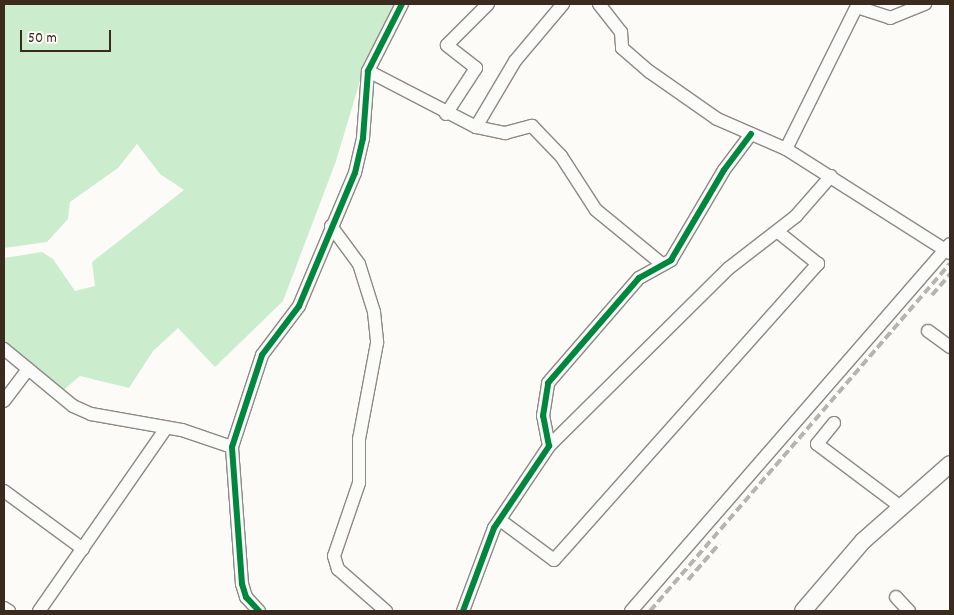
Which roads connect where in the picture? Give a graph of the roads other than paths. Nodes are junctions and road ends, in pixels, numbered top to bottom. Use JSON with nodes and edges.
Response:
{"nodes":[{"id":1,"x":402,"y":4,"type":"edge"},
{"id":2,"x":488,"y":4,"type":"edge"},
{"id":3,"x":563,"y":4,"type":"edge"},
{"id":4,"x":599,"y":4,"type":"edge"},
{"id":5,"x":924,"y":4,"type":"edge"},
{"id":6,"x":858,"y":5,"type":"edge"},
{"id":7,"x":368,"y":71,"type":"junction"},
{"id":8,"x":446,"y":114,"type":"junction"},
{"id":9,"x":476,"y":127,"type":"junction"},
{"id":10,"x":751,"y":134,"type":"junction"},
{"id":11,"x":786,"y":149,"type":"junction"},
{"id":12,"x":831,"y":176,"type":"junction"},
{"id":13,"x":331,"y":226,"type":"junction"},
{"id":14,"x":778,"y":232,"type":"junction"},
{"id":15,"x":949,"y":249,"type":"edge"},
{"id":16,"x":662,"y":264,"type":"junction"},
{"id":17,"x":928,"y":331,"type":"dead end"},
{"id":18,"x":950,"y":347,"type":"edge"},
{"id":19,"x":4,"y":349,"type":"edge"},
{"id":20,"x":28,"y":369,"type":"junction"},
{"id":21,"x":4,"y":402,"type":"edge"},
{"id":22,"x":834,"y":423,"type":"dead end"},
{"id":23,"x":166,"y":428,"type":"junction"},
{"id":24,"x":549,"y":446,"type":"junction"},
{"id":25,"x":232,"y":448,"type":"junction"},
{"id":26,"x":950,"y":464,"type":"edge"},
{"id":27,"x":4,"y":492,"type":"edge"},
{"id":28,"x":901,"y":507,"type":"junction"},
{"id":29,"x":500,"y":520,"type":"junction"},
{"id":30,"x":83,"y":549,"type":"junction"},
{"id":31,"x":896,"y":598,"type":"dead end"},
{"id":32,"x":4,"y":608,"type":"edge"},
{"id":33,"x":8,"y":611,"type":"edge"},
{"id":34,"x":39,"y":611,"type":"edge"},
{"id":35,"x":259,"y":611,"type":"edge"},
{"id":36,"x":386,"y":611,"type":"edge"},
{"id":37,"x":463,"y":611,"type":"edge"},
{"id":38,"x":631,"y":611,"type":"edge"},
{"id":39,"x":803,"y":611,"type":"edge"},
{"id":40,"x":909,"y":611,"type":"edge"}],
"edges":[{"from":1,"to":7,"type":"street"},
{"from":2,"to":8,"type":"street"},
{"from":3,"to":9,"type":"street"},
{"from":4,"to":10,"type":"street"},
{"from":5,"to":6,"type":"street"},
{"from":6,"to":11,"type":"street"},
{"from":7,"to":8,"type":"street"},
{"from":7,"to":13,"type":"street"},
{"from":8,"to":9,"type":"street"},
{"from":9,"to":16,"type":"street"},
{"from":10,"to":11,"type":"street"},
{"from":10,"to":16,"type":"street"},
{"from":11,"to":12,"type":"street"},
{"from":12,"to":14,"type":"street"},
{"from":12,"to":15,"type":"street"},
{"from":13,"to":25,"type":"street"},
{"from":13,"to":36,"type":"street"},
{"from":14,"to":24,"type":"street"},
{"from":14,"to":29,"type":"street"},
{"from":15,"to":38,"type":"street"},
{"from":16,"to":24,"type":"street"},
{"from":17,"to":18,"type":"street"},
{"from":19,"to":20,"type":"street"},
{"from":20,"to":21,"type":"street"},
{"from":20,"to":23,"type":"street"},
{"from":22,"to":28,"type":"street"},
{"from":23,"to":25,"type":"street"},
{"from":23,"to":30,"type":"street"},
{"from":24,"to":29,"type":"street"},
{"from":25,"to":35,"type":"street"},
{"from":26,"to":28,"type":"main road"},
{"from":27,"to":30,"type":"street"},
{"from":28,"to":39,"type":"main road"},
{"from":29,"to":37,"type":"street"},
{"from":30,"to":34,"type":"street"},
{"from":31,"to":40,"type":"street"},
{"from":32,"to":33,"type":"street"}]}
